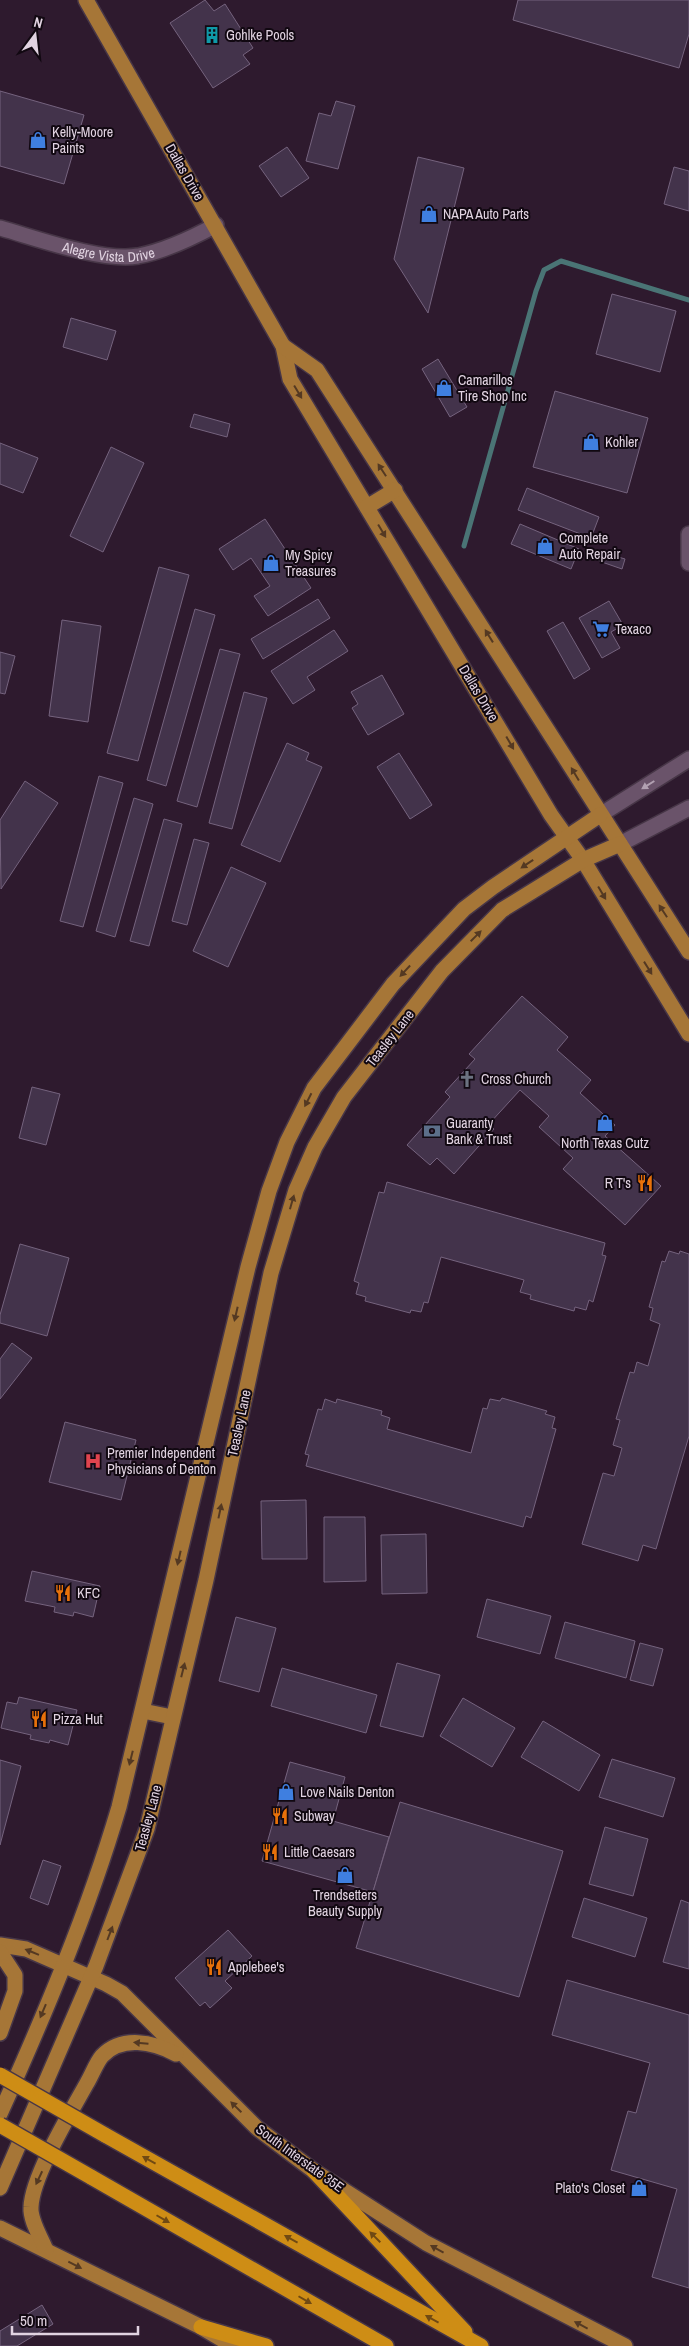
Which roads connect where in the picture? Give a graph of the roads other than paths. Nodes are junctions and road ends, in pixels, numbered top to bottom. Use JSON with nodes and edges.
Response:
{"nodes":[{"id":1,"x":86,"y":0,"type":"edge"},
{"id":2,"x":216,"y":225,"type":"junction"},
{"id":3,"x":0,"y":228,"type":"edge"},
{"id":4,"x":283,"y":346,"type":"junction"},
{"id":5,"x":395,"y":490,"type":"junction"},
{"id":6,"x":367,"y":506,"type":"junction"},
{"id":7,"x":689,"y":534,"type":"edge"},
{"id":8,"x":689,"y":563,"type":"edge"},
{"id":9,"x":689,"y":759,"type":"edge"},
{"id":10,"x":689,"y":808,"type":"edge"},
{"id":11,"x":600,"y":815,"type":"junction"},
{"id":12,"x":568,"y":837,"type":"junction"},
{"id":13,"x":620,"y":844,"type":"junction"},
{"id":14,"x":583,"y":860,"type":"junction"},
{"id":15,"x":689,"y":952,"type":"edge"},
{"id":16,"x":689,"y":1034,"type":"edge"},
{"id":17,"x":143,"y":1711,"type":"junction"},
{"id":18,"x":172,"y":1717,"type":"junction"},
{"id":19,"x":0,"y":1945,"type":"edge"},
{"id":20,"x":0,"y":1952,"type":"edge"},
{"id":21,"x":62,"y":1966,"type":"junction"},
{"id":22,"x":90,"y":1977,"type":"junction"},
{"id":23,"x":0,"y":2032,"type":"edge"},
{"id":24,"x":186,"y":2059,"type":"junction"},
{"id":25,"x":0,"y":2075,"type":"edge"},
{"id":26,"x":0,"y":2114,"type":"edge"},
{"id":27,"x":0,"y":2125,"type":"edge"},
{"id":28,"x":314,"y":2171,"type":"junction"},
{"id":29,"x":0,"y":2188,"type":"edge"},
{"id":30,"x":0,"y":2228,"type":"edge"},
{"id":31,"x":46,"y":2250,"type":"junction"},
{"id":32,"x":201,"y":2327,"type":"junction"},
{"id":33,"x":478,"y":2344,"type":"edge"},
{"id":34,"x":233,"y":2346,"type":"edge"},
{"id":35,"x":266,"y":2346,"type":"edge"},
{"id":36,"x":386,"y":2346,"type":"edge"},
{"id":37,"x":625,"y":2346,"type":"edge"}],
"edges":[{"from":1,"to":2,"type":"main road","name":"Dallas Drive"},
{"from":2,"to":3,"type":"street","name":"Alegre Vista Drive"},
{"from":2,"to":4,"type":"main road","name":"Dallas Drive"},
{"from":5,"to":4,"type":"main road","name":"Dallas Drive","one_way":true},
{"from":4,"to":6,"type":"main road","name":"Dallas Drive","one_way":true},
{"from":5,"to":6,"type":"main road"},
{"from":11,"to":5,"type":"main road","name":"Dallas Drive","one_way":true},
{"from":6,"to":12,"type":"main road","name":"Dallas Drive","one_way":true},
{"from":7,"to":8,"type":"street"},
{"from":9,"to":11,"type":"street","name":"Teasley Lane","one_way":true},
{"from":10,"to":13,"type":"street","name":"Teasley Lane"},
{"from":11,"to":12,"type":"main road","name":"Teasley Lane"},
{"from":11,"to":13,"type":"main road","name":"Dallas Drive"},
{"from":12,"to":14,"type":"main road","name":"Dallas Drive"},
{"from":12,"to":17,"type":"main road","name":"Teasley Lane","one_way":true},
{"from":13,"to":14,"type":"main road","name":"Teasley Lane"},
{"from":15,"to":13,"type":"main road","name":"Dallas Drive","one_way":true},
{"from":14,"to":16,"type":"main road","name":"Dallas Drive","one_way":true},
{"from":18,"to":14,"type":"main road","name":"Teasley Lane","one_way":true},
{"from":17,"to":18,"type":"main road"},
{"from":17,"to":21,"type":"main road","name":"Teasley Lane","one_way":true},
{"from":22,"to":18,"type":"main road","name":"Teasley Lane","one_way":true},
{"from":21,"to":19,"type":"main road","name":"South Interstate 35E","one_way":true},
{"from":20,"to":23,"type":"main road"},
{"from":21,"to":22,"type":"main road","name":"South Interstate 35E"},
{"from":21,"to":26,"type":"main road","name":"Teasley Lane","one_way":true},
{"from":22,"to":24,"type":"main road","name":"South Interstate 35E"},
{"from":22,"to":29,"type":"main road","name":"Teasley Lane"},
{"from":28,"to":24,"type":"main road","name":"South Interstate 35E","one_way":true},
{"from":24,"to":31,"type":"main road","one_way":true},
{"from":33,"to":25,"type":"highway","one_way":true,"bridge":true},
{"from":27,"to":36,"type":"highway","one_way":true,"bridge":true},
{"from":33,"to":28,"type":"highway","one_way":true},
{"from":37,"to":28,"type":"main road","name":"South Interstate 35E","one_way":true},
{"from":30,"to":31,"type":"main road"},
{"from":31,"to":32,"type":"main road","one_way":true},
{"from":32,"to":34,"type":"main road"},
{"from":32,"to":35,"type":"highway"}]}
